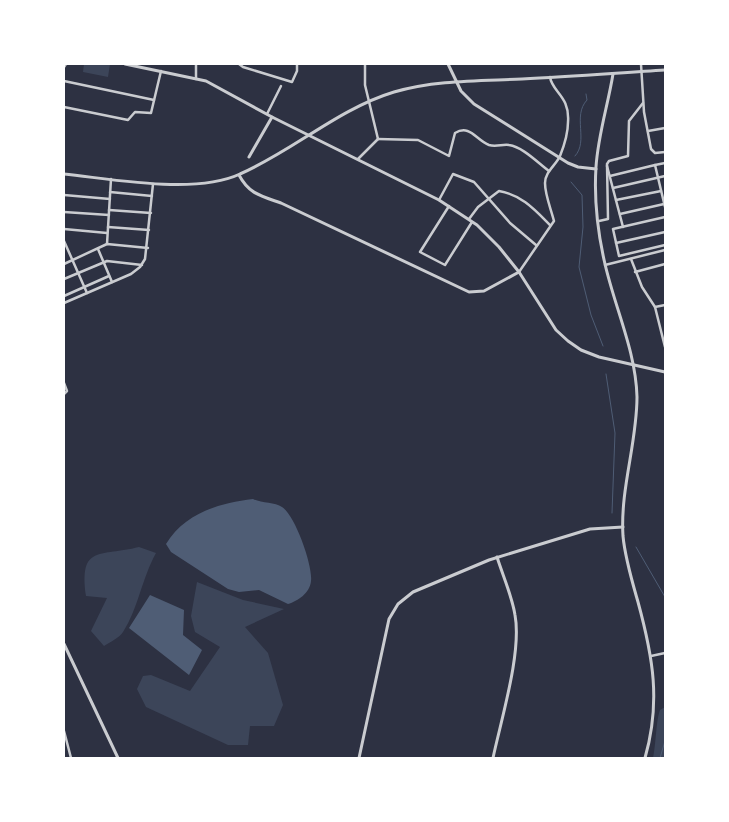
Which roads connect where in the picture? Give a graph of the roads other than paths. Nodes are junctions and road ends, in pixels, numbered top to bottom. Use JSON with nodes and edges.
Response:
{"nodes":[{"id":1,"x":125,"y":64,"type":"edge"},
{"id":2,"x":196,"y":64,"type":"edge"},
{"id":3,"x":239,"y":64,"type":"edge"},
{"id":4,"x":297,"y":64,"type":"edge"},
{"id":5,"x":365,"y":64,"type":"edge"},
{"id":6,"x":448,"y":64,"type":"edge"},
{"id":7,"x":641,"y":64,"type":"edge"},
{"id":8,"x":665,"y":70,"type":"edge"},
{"id":9,"x":161,"y":71,"type":"junction"},
{"id":10,"x":641,"y":71,"type":"junction"},
{"id":11,"x":613,"y":74,"type":"junction"},
{"id":12,"x":550,"y":77,"type":"junction"},
{"id":13,"x":196,"y":79,"type":"junction"},
{"id":14,"x":64,"y":81,"type":"edge"},
{"id":15,"x":456,"y":82,"type":"junction"},
{"id":16,"x":281,"y":86,"type":"dead end"},
{"id":17,"x":154,"y":100,"type":"junction"},
{"id":18,"x":644,"y":103,"type":"junction"},
{"id":19,"x":64,"y":107,"type":"edge"},
{"id":20,"x":267,"y":114,"type":"junction"},
{"id":21,"x":272,"y":117,"type":"junction"},
{"id":22,"x":665,"y":128,"type":"edge"},
{"id":23,"x":648,"y":132,"type":"junction"},
{"id":24,"x":310,"y":136,"type":"junction"},
{"id":25,"x":378,"y":140,"type":"junction"},
{"id":26,"x":665,"y":152,"type":"edge"},
{"id":27,"x":250,"y":157,"type":"dead end"},
{"id":28,"x":559,"y":158,"type":"junction"},
{"id":29,"x":358,"y":159,"type":"junction"},
{"id":30,"x":665,"y":163,"type":"edge"},
{"id":31,"x":607,"y":164,"type":"junction"},
{"id":32,"x":656,"y":165,"type":"junction"},
{"id":33,"x":596,"y":168,"type":"junction"},
{"id":34,"x":549,"y":171,"type":"junction"},
{"id":35,"x":64,"y":174,"type":"edge"},
{"id":36,"x":239,"y":175,"type":"junction"},
{"id":37,"x":610,"y":176,"type":"junction"},
{"id":38,"x":665,"y":176,"type":"edge"},
{"id":39,"x":658,"y":178,"type":"junction"},
{"id":40,"x":111,"y":179,"type":"junction"},
{"id":41,"x":153,"y":183,"type":"junction"},
{"id":42,"x":613,"y":188,"type":"junction"},
{"id":43,"x":661,"y":191,"type":"junction"},
{"id":44,"x":110,"y":192,"type":"junction"},
{"id":45,"x":64,"y":195,"type":"edge"},
{"id":46,"x":152,"y":196,"type":"junction"},
{"id":47,"x":110,"y":199,"type":"junction"},
{"id":48,"x":488,"y":199,"type":"junction"},
{"id":49,"x":439,"y":200,"type":"junction"},
{"id":50,"x":616,"y":200,"type":"junction"},
{"id":51,"x":449,"y":206,"type":"junction"},
{"id":52,"x":665,"y":206,"type":"edge"},
{"id":53,"x":109,"y":210,"type":"junction"},
{"id":54,"x":64,"y":212,"type":"edge"},
{"id":55,"x":151,"y":213,"type":"junction"},
{"id":56,"x":620,"y":214,"type":"junction"},
{"id":57,"x":108,"y":215,"type":"junction"},
{"id":58,"x":665,"y":217,"type":"edge"},
{"id":59,"x":599,"y":220,"type":"junction"},
{"id":60,"x":471,"y":221,"type":"junction"},
{"id":61,"x":550,"y":226,"type":"junction"},
{"id":62,"x":108,"y":227,"type":"junction"},
{"id":63,"x":623,"y":227,"type":"junction"},
{"id":64,"x":64,"y":229,"type":"edge"},
{"id":65,"x":149,"y":230,"type":"junction"},
{"id":66,"x":665,"y":232,"type":"edge"},
{"id":67,"x":107,"y":233,"type":"junction"},
{"id":68,"x":64,"y":242,"type":"edge"},
{"id":69,"x":616,"y":243,"type":"junction"},
{"id":70,"x":107,"y":244,"type":"junction"},
{"id":71,"x":536,"y":245,"type":"junction"},
{"id":72,"x":665,"y":246,"type":"edge"},
{"id":73,"x":148,"y":248,"type":"junction"},
{"id":74,"x":97,"y":249,"type":"junction"},
{"id":75,"x":665,"y":250,"type":"edge"},
{"id":76,"x":631,"y":259,"type":"junction"},
{"id":77,"x":72,"y":260,"type":"junction"},
{"id":78,"x":103,"y":262,"type":"junction"},
{"id":79,"x":64,"y":264,"type":"edge"},
{"id":80,"x":665,"y":264,"type":"edge"},
{"id":81,"x":142,"y":265,"type":"junction"},
{"id":82,"x":605,"y":265,"type":"junction"},
{"id":83,"x":519,"y":272,"type":"junction"},
{"id":84,"x":635,"y":272,"type":"junction"},
{"id":85,"x":78,"y":274,"type":"junction"},
{"id":86,"x":109,"y":276,"type":"junction"},
{"id":87,"x":64,"y":280,"type":"edge"},
{"id":88,"x":112,"y":282,"type":"junction"},
{"id":89,"x":84,"y":287,"type":"junction"},
{"id":90,"x":86,"y":293,"type":"junction"},
{"id":91,"x":64,"y":296,"type":"edge"},
{"id":92,"x":65,"y":302,"type":"edge"},
{"id":93,"x":665,"y":304,"type":"edge"},
{"id":94,"x":656,"y":307,"type":"junction"},
{"id":95,"x":665,"y":320,"type":"edge"},
{"id":96,"x":659,"y":321,"type":"junction"},
{"id":97,"x":664,"y":333,"type":"edge"},
{"id":98,"x":665,"y":347,"type":"edge"},
{"id":99,"x":633,"y":366,"type":"junction"},
{"id":100,"x":665,"y":372,"type":"edge"},
{"id":101,"x":64,"y":383,"type":"edge"},
{"id":102,"x":64,"y":394,"type":"edge"},
{"id":103,"x":623,"y":527,"type":"junction"},
{"id":104,"x":497,"y":557,"type":"junction"},
{"id":105,"x":64,"y":644,"type":"edge"},
{"id":106,"x":665,"y":653,"type":"edge"},
{"id":107,"x":651,"y":656,"type":"junction"},
{"id":108,"x":64,"y":731,"type":"edge"},
{"id":109,"x":71,"y":758,"type":"edge"},
{"id":110,"x":118,"y":758,"type":"edge"},
{"id":111,"x":359,"y":758,"type":"edge"},
{"id":112,"x":493,"y":758,"type":"edge"},
{"id":113,"x":645,"y":758,"type":"edge"}],
"edges":[{"from":1,"to":9,"type":"street"},
{"from":2,"to":13,"type":"street"},
{"from":3,"to":4,"type":"street"},
{"from":5,"to":25,"type":"street"},
{"from":6,"to":15,"type":"street"},
{"from":7,"to":10,"type":"street"},
{"from":8,"to":10,"type":"street"},
{"from":9,"to":13,"type":"street"},
{"from":9,"to":17,"type":"street"},
{"from":10,"to":11,"type":"street"},
{"from":10,"to":18,"type":"street"},
{"from":11,"to":12,"type":"street"},
{"from":11,"to":33,"type":"street"},
{"from":12,"to":15,"type":"street"},
{"from":12,"to":28,"type":"street"},
{"from":13,"to":20,"type":"street"},
{"from":14,"to":17,"type":"street"},
{"from":15,"to":24,"type":"street"},
{"from":15,"to":28,"type":"street"},
{"from":16,"to":20,"type":"street"},
{"from":17,"to":19,"type":"street"},
{"from":18,"to":23,"type":"street"},
{"from":18,"to":31,"type":"street"},
{"from":20,"to":21,"type":"street"},
{"from":21,"to":24,"type":"street"},
{"from":21,"to":27,"type":"street"},
{"from":22,"to":23,"type":"street"},
{"from":23,"to":26,"type":"street"},
{"from":24,"to":29,"type":"street"},
{"from":24,"to":36,"type":"street"},
{"from":25,"to":29,"type":"street"},
{"from":25,"to":34,"type":"street"},
{"from":28,"to":33,"type":"street"},
{"from":28,"to":34,"type":"street"},
{"from":29,"to":49,"type":"street"},
{"from":30,"to":32,"type":"street"},
{"from":31,"to":37,"type":"street"},
{"from":31,"to":59,"type":"street"},
{"from":32,"to":37,"type":"street"},
{"from":32,"to":39,"type":"street"},
{"from":33,"to":59,"type":"street"},
{"from":34,"to":61,"type":"street"},
{"from":35,"to":40,"type":"street"},
{"from":36,"to":41,"type":"street"},
{"from":36,"to":83,"type":"street"},
{"from":37,"to":42,"type":"street"},
{"from":38,"to":39,"type":"street"},
{"from":39,"to":42,"type":"street"},
{"from":39,"to":43,"type":"street"},
{"from":40,"to":41,"type":"street"},
{"from":40,"to":44,"type":"street"},
{"from":41,"to":46,"type":"street"},
{"from":42,"to":50,"type":"street"},
{"from":43,"to":50,"type":"street"},
{"from":43,"to":52,"type":"street"},
{"from":44,"to":46,"type":"street"},
{"from":44,"to":47,"type":"street"},
{"from":45,"to":47,"type":"street"},
{"from":46,"to":55,"type":"street"},
{"from":47,"to":53,"type":"street"},
{"from":48,"to":49,"type":"street"},
{"from":48,"to":60,"type":"street"},
{"from":48,"to":61,"type":"street"},
{"from":48,"to":71,"type":"street"},
{"from":49,"to":51,"type":"street"},
{"from":50,"to":56,"type":"street"},
{"from":51,"to":60,"type":"street"},
{"from":51,"to":60,"type":"street"},
{"from":52,"to":56,"type":"street"},
{"from":53,"to":55,"type":"street"},
{"from":53,"to":57,"type":"street"},
{"from":54,"to":57,"type":"street"},
{"from":55,"to":65,"type":"street"},
{"from":56,"to":63,"type":"street"},
{"from":57,"to":62,"type":"street"},
{"from":58,"to":63,"type":"street"},
{"from":59,"to":82,"type":"street"},
{"from":60,"to":83,"type":"street"},
{"from":61,"to":71,"type":"street"},
{"from":62,"to":65,"type":"street"},
{"from":62,"to":67,"type":"street"},
{"from":63,"to":69,"type":"street"},
{"from":64,"to":67,"type":"street"},
{"from":65,"to":73,"type":"street"},
{"from":66,"to":69,"type":"street"},
{"from":67,"to":70,"type":"street"},
{"from":68,"to":77,"type":"street"},
{"from":69,"to":72,"type":"street"},
{"from":70,"to":73,"type":"street"},
{"from":70,"to":74,"type":"street"},
{"from":71,"to":83,"type":"street"},
{"from":73,"to":81,"type":"street"},
{"from":74,"to":77,"type":"street"},
{"from":74,"to":78,"type":"street"},
{"from":75,"to":76,"type":"street"},
{"from":76,"to":82,"type":"street"},
{"from":76,"to":84,"type":"street"},
{"from":77,"to":79,"type":"street"},
{"from":77,"to":85,"type":"street"},
{"from":78,"to":81,"type":"street"},
{"from":78,"to":85,"type":"street"},
{"from":78,"to":86,"type":"street"},
{"from":80,"to":84,"type":"street"},
{"from":81,"to":88,"type":"street"},
{"from":82,"to":99,"type":"street"},
{"from":83,"to":99,"type":"street"},
{"from":84,"to":94,"type":"street"},
{"from":85,"to":87,"type":"street"},
{"from":85,"to":89,"type":"street"},
{"from":86,"to":88,"type":"street"},
{"from":86,"to":89,"type":"street"},
{"from":88,"to":90,"type":"street"},
{"from":89,"to":90,"type":"street"},
{"from":89,"to":91,"type":"street"},
{"from":90,"to":92,"type":"street"},
{"from":91,"to":92,"type":"street"},
{"from":93,"to":94,"type":"street"},
{"from":94,"to":96,"type":"street"},
{"from":95,"to":96,"type":"street"},
{"from":96,"to":97,"type":"street"},
{"from":97,"to":98,"type":"street"},
{"from":99,"to":100,"type":"street"},
{"from":99,"to":103,"type":"street"},
{"from":101,"to":102,"type":"street"},
{"from":103,"to":104,"type":"street"},
{"from":103,"to":107,"type":"street"},
{"from":104,"to":111,"type":"street"},
{"from":104,"to":112,"type":"street"},
{"from":105,"to":110,"type":"street"},
{"from":106,"to":107,"type":"street"},
{"from":107,"to":113,"type":"street"},
{"from":108,"to":109,"type":"street"}]}
